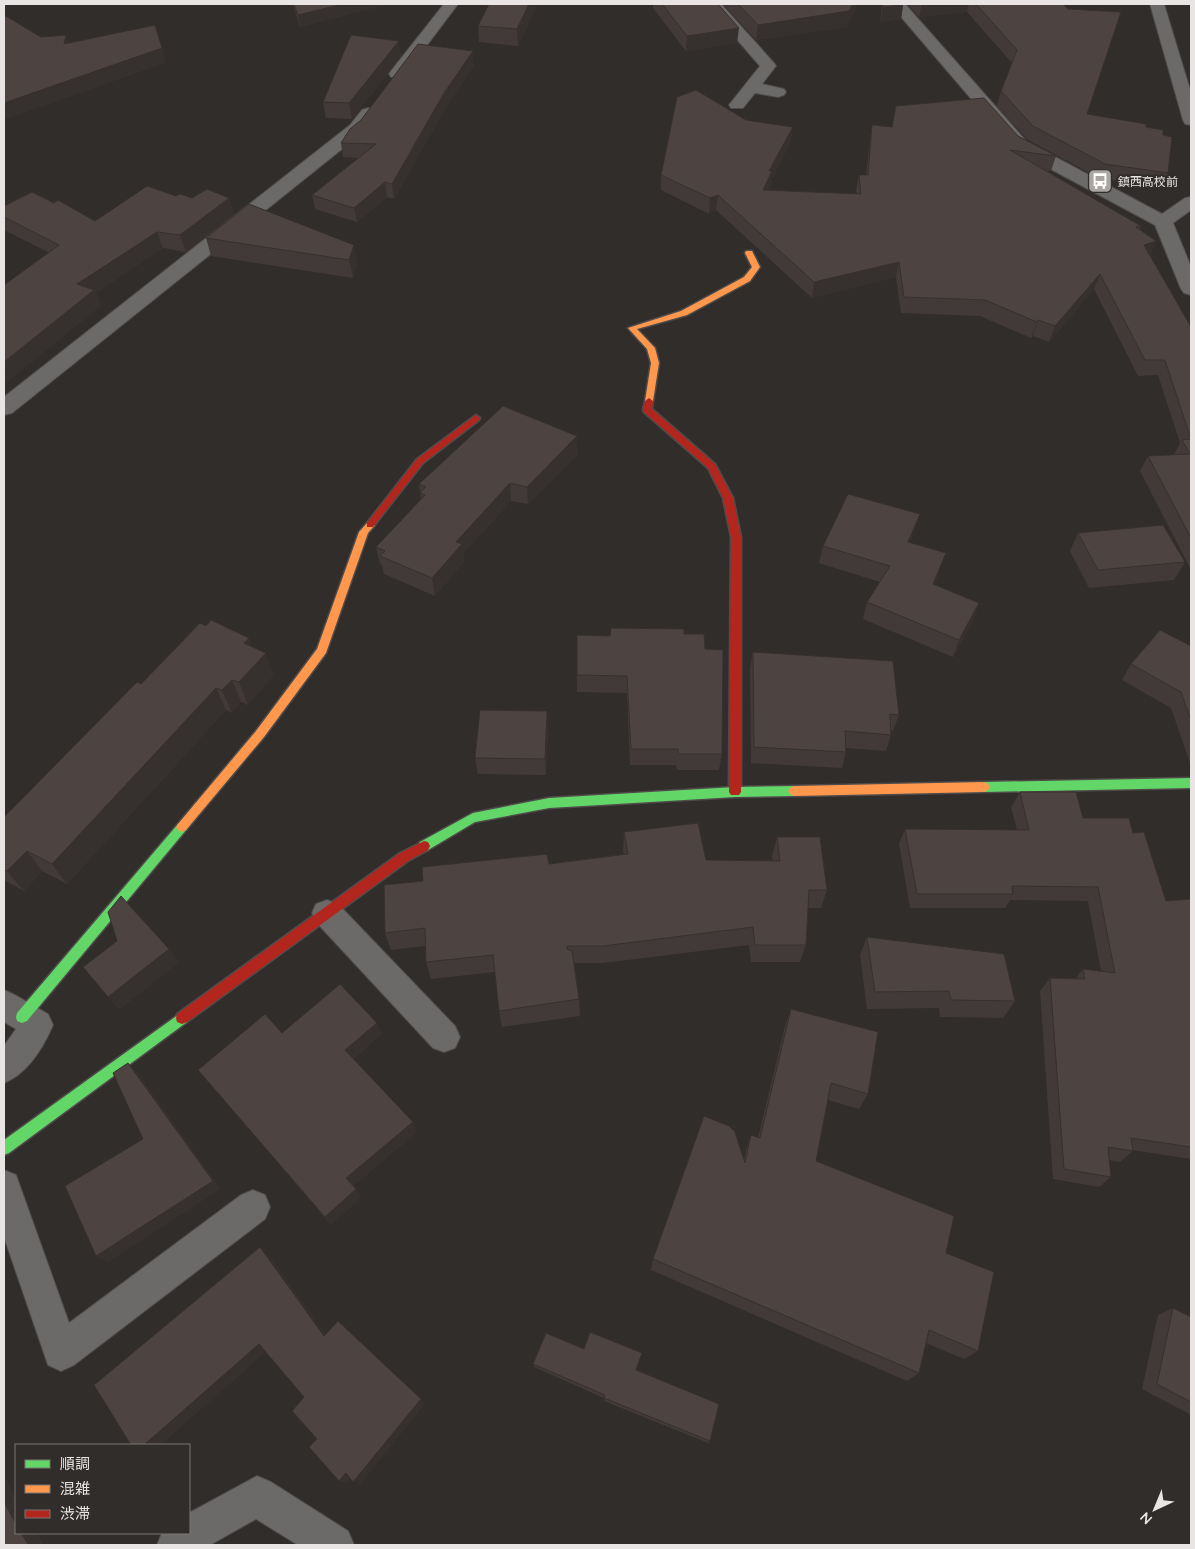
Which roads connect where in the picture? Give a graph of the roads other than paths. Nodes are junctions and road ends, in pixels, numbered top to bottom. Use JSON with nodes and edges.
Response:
{"nodes":[{"id":1,"x":451,"y":4,"type":"edge"},
{"id":2,"x":714,"y":4,"type":"edge"},
{"id":3,"x":897,"y":4,"type":"edge"},
{"id":4,"x":1157,"y":4,"type":"edge"},
{"id":5,"x":751,"y":87,"type":"junction"},
{"id":6,"x":778,"y":92,"type":"dead end"},
{"id":7,"x":737,"y":105,"type":"dead end"},
{"id":8,"x":1191,"y":120,"type":"edge"},
{"id":9,"x":1191,"y":202,"type":"edge"},
{"id":10,"x":1163,"y":222,"type":"junction"},
{"id":11,"x":749,"y":253,"type":"dead end"},
{"id":12,"x":1191,"y":289,"type":"edge"},
{"id":13,"x":4,"y":408,"type":"edge"},
{"id":14,"x":476,"y":418,"type":"dead end"},
{"id":15,"x":1191,"y":783,"type":"edge"},
{"id":16,"x":735,"y":792,"type":"junction"},
{"id":17,"x":328,"y":913,"type":"junction"},
{"id":18,"x":13,"y":1011,"type":"edge"},
{"id":19,"x":444,"y":1037,"type":"dead end"},
{"id":20,"x":4,"y":1067,"type":"edge"},
{"id":21,"x":4,"y":1148,"type":"edge"},
{"id":22,"x":4,"y":1187,"type":"edge"},
{"id":23,"x":253,"y":1207,"type":"dead end"},
{"id":24,"x":177,"y":1545,"type":"edge"},
{"id":25,"x":334,"y":1545,"type":"edge"}],
"edges":[{"from":1,"to":13,"type":"street"},
{"from":2,"to":5,"type":"street"},
{"from":3,"to":10,"type":"street"},
{"from":4,"to":8,"type":"street"},
{"from":5,"to":6,"type":"street"},
{"from":5,"to":7,"type":"street"},
{"from":9,"to":10,"type":"street"},
{"from":10,"to":12,"type":"street"},
{"from":11,"to":16,"type":"street"},
{"from":14,"to":18,"type":"street"},
{"from":15,"to":16,"type":"street"},
{"from":16,"to":17,"type":"street"},
{"from":17,"to":19,"type":"street"},
{"from":17,"to":21,"type":"street"},
{"from":18,"to":20,"type":"street"},
{"from":22,"to":23,"type":"street"},
{"from":24,"to":25,"type":"street"}]}
